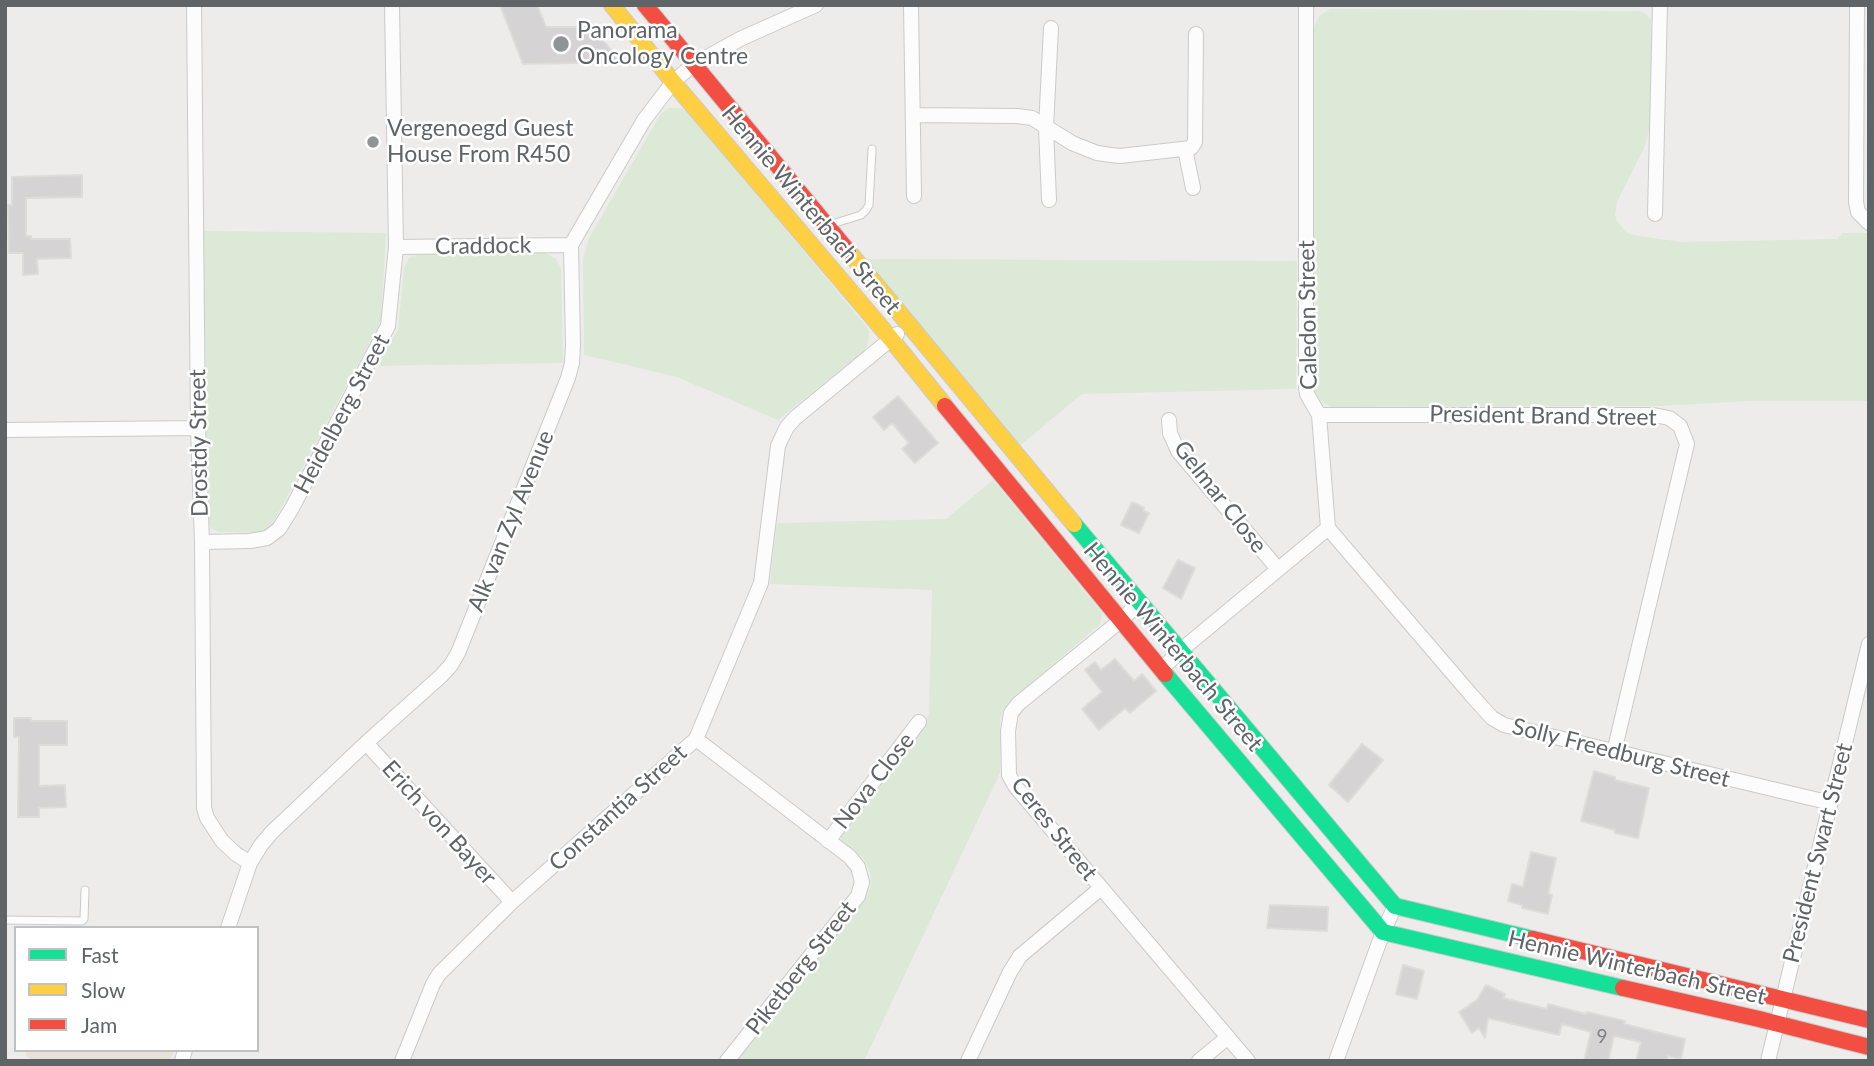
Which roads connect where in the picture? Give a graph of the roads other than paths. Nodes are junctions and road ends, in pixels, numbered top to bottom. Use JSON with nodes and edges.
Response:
{"nodes":[{"id":1,"x":194,"y":5,"type":"edge"},
{"id":2,"x":391,"y":5,"type":"edge"},
{"id":3,"x":612,"y":5,"type":"edge"},
{"id":4,"x":645,"y":5,"type":"edge"},
{"id":5,"x":816,"y":5,"type":"edge"},
{"id":6,"x":911,"y":5,"type":"edge"},
{"id":7,"x":1306,"y":5,"type":"edge"},
{"id":8,"x":1660,"y":5,"type":"edge"},
{"id":9,"x":1857,"y":5,"type":"edge"},
{"id":10,"x":1051,"y":27,"type":"dead end"},
{"id":11,"x":1196,"y":34,"type":"dead end"},
{"id":12,"x":693,"y":65,"type":"junction"},
{"id":13,"x":673,"y":82,"type":"junction"},
{"id":14,"x":913,"y":115,"type":"junction"},
{"id":15,"x":1046,"y":127,"type":"junction"},
{"id":16,"x":872,"y":149,"type":"dead end"},
{"id":17,"x":1185,"y":149,"type":"junction"},
{"id":18,"x":1193,"y":188,"type":"dead end"},
{"id":19,"x":914,"y":196,"type":"dead end"},
{"id":20,"x":1049,"y":200,"type":"dead end"},
{"id":21,"x":1655,"y":214,"type":"dead end"},
{"id":22,"x":1869,"y":223,"type":"edge"},
{"id":23,"x":828,"y":225,"type":"junction"},
{"id":24,"x":570,"y":245,"type":"junction"},
{"id":25,"x":396,"y":247,"type":"junction"},
{"id":26,"x":909,"y":324,"type":"junction"},
{"id":27,"x":891,"y":339,"type":"junction"},
{"id":28,"x":1319,"y":415,"type":"junction"},
{"id":29,"x":1169,"y":420,"type":"dead end"},
{"id":30,"x":198,"y":428,"type":"junction"},
{"id":31,"x":5,"y":430,"type":"edge"},
{"id":32,"x":1328,"y":528,"type":"junction"},
{"id":33,"x":202,"y":542,"type":"junction"},
{"id":34,"x":1278,"y":569,"type":"junction"},
{"id":35,"x":1139,"y":603,"type":"junction"},
{"id":36,"x":1120,"y":621,"type":"junction"},
{"id":37,"x":1869,"y":644,"type":"edge"},
{"id":38,"x":1180,"y":651,"type":"junction"},
{"id":39,"x":1161,"y":670,"type":"junction"},
{"id":40,"x":919,"y":722,"type":"dead end"},
{"id":41,"x":696,"y":739,"type":"junction"},
{"id":42,"x":366,"y":743,"type":"junction"},
{"id":43,"x":1614,"y":752,"type":"junction"},
{"id":44,"x":1831,"y":803,"type":"junction"},
{"id":45,"x":828,"y":841,"type":"junction"},
{"id":46,"x":250,"y":863,"type":"junction"},
{"id":47,"x":1101,"y":888,"type":"junction"},
{"id":48,"x":85,"y":890,"type":"dead end"},
{"id":49,"x":512,"y":902,"type":"junction"},
{"id":50,"x":1395,"y":906,"type":"junction"},
{"id":51,"x":5,"y":920,"type":"edge"},
{"id":52,"x":229,"y":926,"type":"edge"},
{"id":53,"x":1383,"y":932,"type":"junction"},
{"id":54,"x":1782,"y":998,"type":"junction"},
{"id":55,"x":1869,"y":1020,"type":"edge"},
{"id":56,"x":1776,"y":1023,"type":"junction"},
{"id":57,"x":1227,"y":1037,"type":"junction"},
{"id":58,"x":1869,"y":1047,"type":"edge"},
{"id":59,"x":402,"y":1061,"type":"edge"},
{"id":60,"x":726,"y":1061,"type":"edge"},
{"id":61,"x":968,"y":1061,"type":"edge"},
{"id":62,"x":1199,"y":1061,"type":"edge"},
{"id":63,"x":1248,"y":1061,"type":"edge"},
{"id":64,"x":1336,"y":1061,"type":"edge"},
{"id":65,"x":1768,"y":1061,"type":"edge"}],
"edges":[{"from":1,"to":30,"type":"street","name":"Drostdy Street"},
{"from":2,"to":25,"type":"street","name":"Heidelberg Street"},
{"from":3,"to":13,"type":"street","name":"Hennie Winterbach Street"},
{"from":4,"to":12,"type":"street","name":"Hennie Winterbach Street"},
{"from":5,"to":12,"type":"street"},
{"from":6,"to":14,"type":"street"},
{"from":7,"to":28,"type":"street","name":"Caledon Street"},
{"from":8,"to":21,"type":"street"},
{"from":9,"to":22,"type":"street"},
{"from":10,"to":15,"type":"street"},
{"from":11,"to":17,"type":"street"},
{"from":12,"to":13,"type":"street"},
{"from":12,"to":23,"type":"street","name":"Hennie Winterbach Street"},
{"from":13,"to":24,"type":"street"},
{"from":13,"to":27,"type":"street","name":"Hennie Winterbach Street"},
{"from":14,"to":15,"type":"street"},
{"from":14,"to":19,"type":"street"},
{"from":15,"to":17,"type":"street"},
{"from":15,"to":20,"type":"street"},
{"from":16,"to":23,"type":"lane"},
{"from":17,"to":18,"type":"street"},
{"from":23,"to":26,"type":"street","name":"Hennie Winterbach Street"},
{"from":24,"to":25,"type":"street","name":"Craddock"},
{"from":24,"to":42,"type":"street","name":"Alk van Zyl Avenue"},
{"from":25,"to":33,"type":"street","name":"Heidelberg Street"},
{"from":26,"to":27,"type":"street","name":"Constantia Street"},
{"from":26,"to":35,"type":"street","name":"Hennie Winterbach Street"},
{"from":27,"to":36,"type":"street","name":"Hennie Winterbach Street"},
{"from":27,"to":41,"type":"street","name":"Constantia Street"},
{"from":28,"to":32,"type":"street","name":"Caledon Street"},
{"from":28,"to":43,"type":"street","name":"President Brand Street"},
{"from":29,"to":34,"type":"street","name":"Gelmar Close"},
{"from":30,"to":31,"type":"street"},
{"from":30,"to":33,"type":"street","name":"Drostdy Street"},
{"from":32,"to":34,"type":"street"},
{"from":32,"to":43,"type":"street","name":"Solly Freedburg Street"},
{"from":33,"to":46,"type":"street","name":"Drostdy Street"},
{"from":34,"to":38,"type":"street"},
{"from":35,"to":36,"type":"street","name":"Ceres Street"},
{"from":35,"to":38,"type":"street","name":"Hennie Winterbach Street"},
{"from":36,"to":39,"type":"street","name":"Hennie Winterbach Street"},
{"from":36,"to":47,"type":"street","name":"Ceres Street"},
{"from":37,"to":44,"type":"street","name":"President Swart Street"},
{"from":38,"to":39,"type":"street"},
{"from":38,"to":50,"type":"street","name":"Hennie Winterbach Street"},
{"from":39,"to":53,"type":"street","name":"Hennie Winterbach Street"},
{"from":40,"to":45,"type":"street","name":"Nova Close"},
{"from":41,"to":45,"type":"street","name":"Piketberg Street"},
{"from":41,"to":49,"type":"street","name":"Constantia Street"},
{"from":42,"to":46,"type":"street","name":"Alk van Zyl Avenue"},
{"from":42,"to":49,"type":"street","name":"Erich von Bayer"},
{"from":43,"to":44,"type":"street","name":"Solly Freedburg Street"},
{"from":44,"to":54,"type":"street","name":"President Swart Street"},
{"from":45,"to":60,"type":"street","name":"Piketberg Street"},
{"from":46,"to":52,"type":"street","name":"Alk van Zyl Avenue"},
{"from":47,"to":57,"type":"street","name":"Ceres Street"},
{"from":47,"to":61,"type":"street"},
{"from":48,"to":51,"type":"lane"},
{"from":49,"to":59,"type":"street","name":"Constantia Street"},
{"from":50,"to":53,"type":"street"},
{"from":50,"to":54,"type":"street","name":"Hennie Winterbach Street"},
{"from":53,"to":56,"type":"street","name":"Hennie Winterbach Street"},
{"from":53,"to":64,"type":"street"},
{"from":54,"to":55,"type":"street","name":"Hennie Winterbach Street"},
{"from":54,"to":56,"type":"street","name":"President Swart Street"},
{"from":56,"to":58,"type":"street","name":"Hennie Winterbach Street"},
{"from":56,"to":65,"type":"street","name":"President Swart Street"},
{"from":57,"to":62,"type":"street"},
{"from":57,"to":63,"type":"street","name":"Ceres Street"}]}
